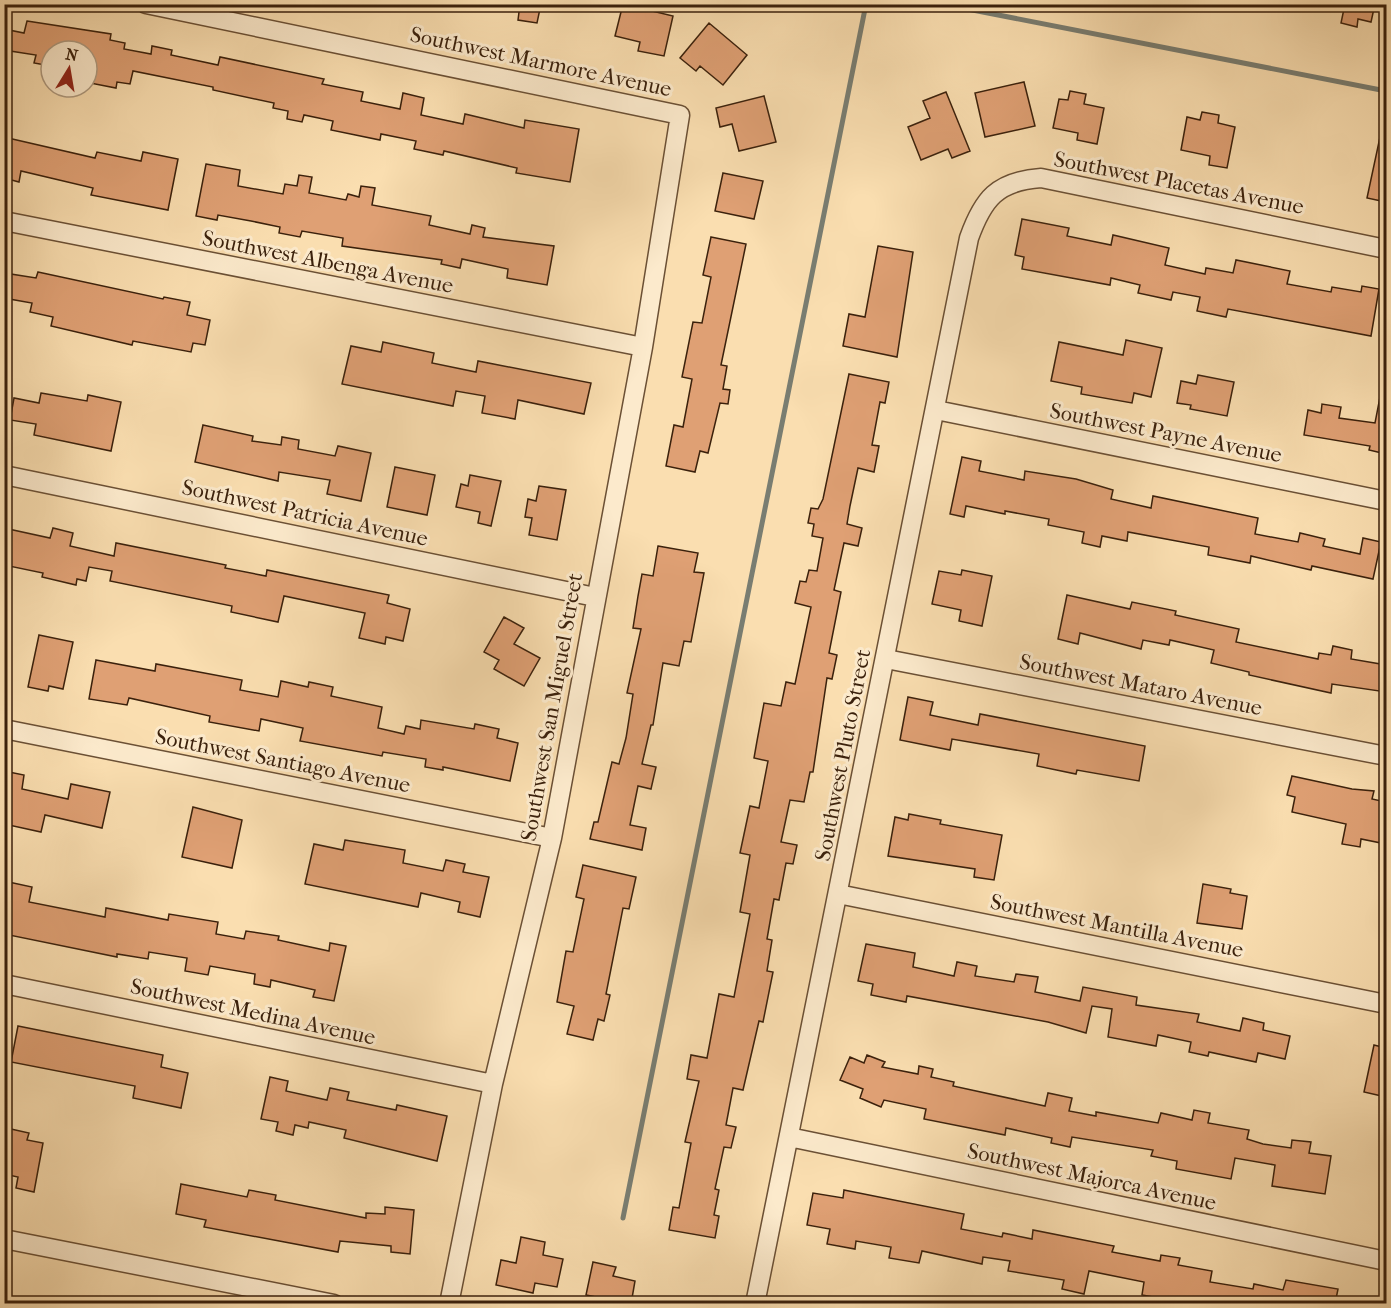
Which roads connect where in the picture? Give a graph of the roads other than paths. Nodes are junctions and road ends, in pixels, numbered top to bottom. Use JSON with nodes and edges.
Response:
{"nodes":[{"id":1,"x":146,"y":4,"type":"edge"},
{"id":2,"x":680,"y":115,"type":"joint"},
{"id":3,"x":976,"y":217,"type":"joint"},
{"id":4,"x":4,"y":221,"type":"edge"},
{"id":5,"x":1386,"y":249,"type":"edge"},
{"id":6,"x":643,"y":347,"type":"junction"},
{"id":7,"x":936,"y":410,"type":"junction"},
{"id":8,"x":4,"y":474,"type":"edge"},
{"id":9,"x":1386,"y":501,"type":"edge"},
{"id":10,"x":595,"y":597,"type":"junction"},
{"id":11,"x":886,"y":659,"type":"junction"},
{"id":12,"x":4,"y":729,"type":"edge"},
{"id":13,"x":1386,"y":756,"type":"edge"},
{"id":14,"x":552,"y":838,"type":"junction"},
{"id":15,"x":838,"y":894,"type":"junction"},
{"id":16,"x":4,"y":984,"type":"edge"},
{"id":17,"x":1386,"y":1004,"type":"edge"},
{"id":18,"x":493,"y":1084,"type":"junction"},
{"id":19,"x":789,"y":1137,"type":"junction"},
{"id":20,"x":4,"y":1239,"type":"edge"},
{"id":21,"x":1386,"y":1261,"type":"edge"},
{"id":22,"x":334,"y":1304,"type":"edge"},
{"id":23,"x":449,"y":1304,"type":"edge"},
{"id":24,"x":755,"y":1304,"type":"edge"}],
"edges":[{"from":1,"to":2,"type":"street","name":"Southwest Marmore Avenue"},
{"from":2,"to":6,"type":"street","name":"Southwest San Miguel Street"},
{"from":3,"to":5,"type":"street","name":"Southwest Placetas Avenue"},
{"from":3,"to":7,"type":"street","name":"Southwest Pluto Street"},
{"from":4,"to":6,"type":"street","name":"Southwest Albenga Avenue"},
{"from":6,"to":10,"type":"street","name":"Southwest San Miguel Street"},
{"from":7,"to":9,"type":"street","name":"Southwest Payne Avenue"},
{"from":7,"to":11,"type":"street","name":"Southwest Pluto Street"},
{"from":8,"to":10,"type":"street","name":"Southwest Patricia Avenue"},
{"from":10,"to":14,"type":"street","name":"Southwest San Miguel Street"},
{"from":11,"to":13,"type":"street","name":"Southwest Mataro Avenue"},
{"from":11,"to":15,"type":"street","name":"Southwest Pluto Street"},
{"from":12,"to":14,"type":"street","name":"Southwest Santiago Avenue"},
{"from":14,"to":18,"type":"street","name":"Southwest San Miguel Street"},
{"from":15,"to":17,"type":"street","name":"Southwest Mantilla Avenue"},
{"from":15,"to":19,"type":"street","name":"Southwest Pluto Street"},
{"from":16,"to":18,"type":"street","name":"Southwest Medina Avenue"},
{"from":18,"to":23,"type":"street","name":"Southwest San Miguel Street"},
{"from":19,"to":21,"type":"street","name":"Southwest Majorca Avenue"},
{"from":19,"to":24,"type":"street","name":"Southwest Pluto Street"},
{"from":20,"to":22,"type":"street"}]}
